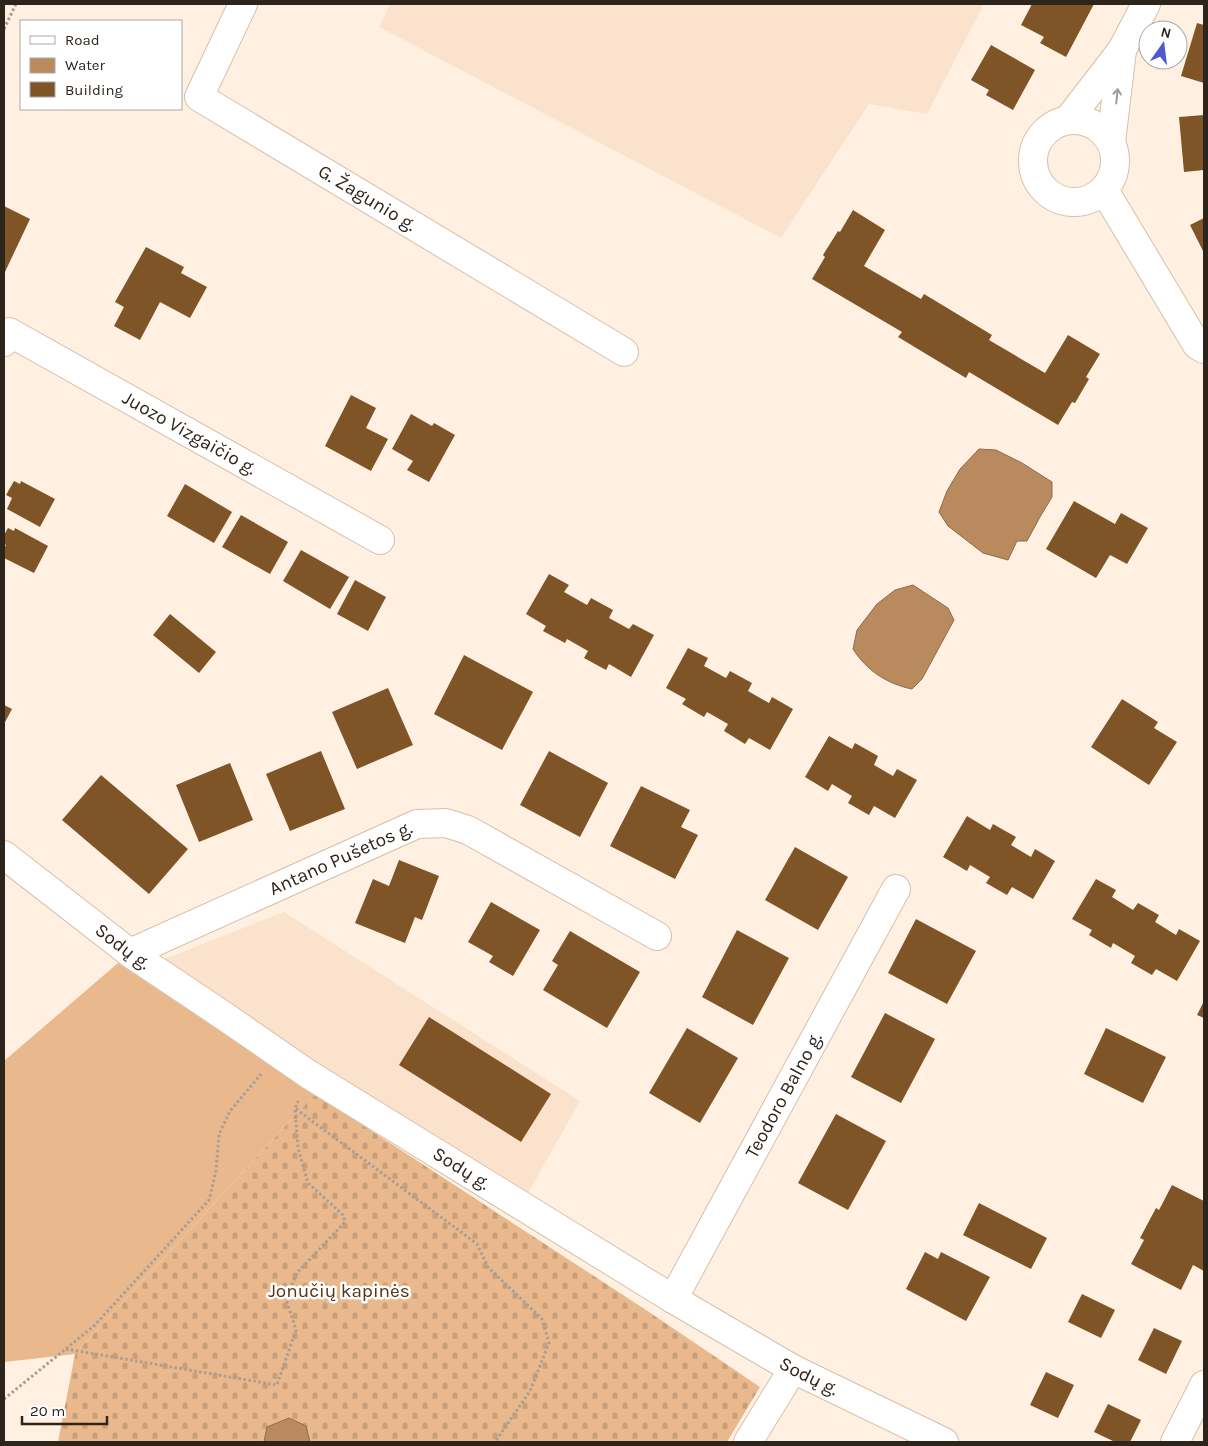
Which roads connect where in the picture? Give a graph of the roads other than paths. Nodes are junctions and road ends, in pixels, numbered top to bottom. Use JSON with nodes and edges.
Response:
{"nodes":[{"id":1,"x":243,"y":4,"type":"edge"},
{"id":2,"x":1146,"y":4,"type":"edge"},
{"id":3,"x":1122,"y":50,"type":"junction"},
{"id":4,"x":1068,"y":120,"type":"junction"},
{"id":5,"x":1111,"y":142,"type":"junction"},
{"id":6,"x":1104,"y":190,"type":"junction"},
{"id":7,"x":4,"y":342,"type":"edge"},
{"id":8,"x":1204,"y":349,"type":"edge"},
{"id":9,"x":624,"y":352,"type":"dead end"},
{"id":10,"x":380,"y":540,"type":"dead end"},
{"id":11,"x":4,"y":855,"type":"edge"},
{"id":12,"x":896,"y":889,"type":"dead end"},
{"id":13,"x":657,"y":936,"type":"dead end"},
{"id":14,"x":130,"y":953,"type":"junction"},
{"id":15,"x":672,"y":1299,"type":"junction"},
{"id":16,"x":792,"y":1369,"type":"junction"},
{"id":17,"x":1204,"y":1385,"type":"edge"},
{"id":18,"x":748,"y":1442,"type":"edge"},
{"id":19,"x":944,"y":1442,"type":"edge"},
{"id":20,"x":1175,"y":1442,"type":"edge"}],
"edges":[{"from":1,"to":9,"type":"street","name":"G. Žagunio g."},
{"from":2,"to":3,"type":"street"},
{"from":3,"to":4,"type":"street"},
{"from":5,"to":3,"type":"street","one_way":true},
{"from":4,"to":5,"type":"street"},
{"from":4,"to":6,"type":"street"},
{"from":5,"to":6,"type":"street"},
{"from":6,"to":8,"type":"street"},
{"from":7,"to":10,"type":"street","name":"Juozo Vizgaičio g."},
{"from":11,"to":14,"type":"street","name":"Sodų g."},
{"from":12,"to":15,"type":"street","name":"Teodoro Balno g."},
{"from":13,"to":14,"type":"street","name":"Antano Pušetos g."},
{"from":14,"to":15,"type":"street","name":"Sodų g."},
{"from":15,"to":16,"type":"street","name":"Sodų g."},
{"from":16,"to":18,"type":"street"},
{"from":16,"to":19,"type":"street","name":"Sodų g."},
{"from":17,"to":20,"type":"street"}]}
